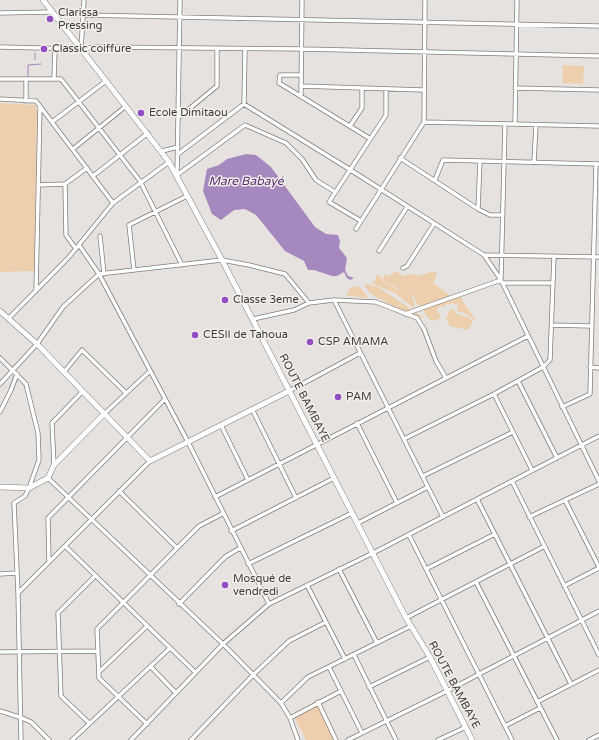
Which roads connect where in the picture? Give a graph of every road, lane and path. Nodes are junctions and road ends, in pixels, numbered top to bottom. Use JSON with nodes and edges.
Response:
{"nodes":[{"id":1,"x":43,"y":0,"type":"edge"},
{"id":2,"x":84,"y":0,"type":"edge"},
{"id":3,"x":180,"y":0,"type":"edge"},
{"id":4,"x":302,"y":0,"type":"edge"},
{"id":5,"x":425,"y":0,"type":"edge"},
{"id":6,"x":517,"y":0,"type":"edge"},
{"id":7,"x":52,"y":12,"type":"junction"},
{"id":8,"x":0,"y":13,"type":"edge"},
{"id":9,"x":84,"y":15,"type":"junction"},
{"id":10,"x":180,"y":17,"type":"junction"},
{"id":11,"x":302,"y":19,"type":"junction"},
{"id":12,"x":425,"y":21,"type":"junction"},
{"id":13,"x":516,"y":24,"type":"junction"},
{"id":14,"x":599,"y":26,"type":"edge"},
{"id":15,"x":0,"y":47,"type":"edge"},
{"id":16,"x":180,"y":48,"type":"junction"},
{"id":17,"x":217,"y":48,"type":"junction"},
{"id":18,"x":55,"y":49,"type":"junction"},
{"id":19,"x":81,"y":49,"type":"junction"},
{"id":20,"x":245,"y":49,"type":"junction"},
{"id":21,"x":303,"y":49,"type":"junction"},
{"id":22,"x":424,"y":53,"type":"junction"},
{"id":23,"x":516,"y":55,"type":"junction"},
{"id":24,"x":599,"y":56,"type":"edge"},
{"id":25,"x":302,"y":75,"type":"junction"},
{"id":26,"x":0,"y":79,"type":"edge"},
{"id":27,"x":54,"y":79,"type":"junction"},
{"id":28,"x":26,"y":80,"type":"junction"},
{"id":29,"x":106,"y":81,"type":"junction"},
{"id":30,"x":301,"y":86,"type":"junction"},
{"id":31,"x":362,"y":88,"type":"junction"},
{"id":32,"x":515,"y":88,"type":"junction"},
{"id":33,"x":386,"y":89,"type":"junction"},
{"id":34,"x":423,"y":90,"type":"junction"},
{"id":35,"x":599,"y":90,"type":"edge"},
{"id":36,"x":301,"y":97,"type":"junction"},
{"id":37,"x":0,"y":99,"type":"edge"},
{"id":38,"x":26,"y":101,"type":"junction"},
{"id":39,"x":77,"y":102,"type":"junction"},
{"id":40,"x":244,"y":104,"type":"junction"},
{"id":41,"x":40,"y":106,"type":"junction"},
{"id":42,"x":126,"y":106,"type":"junction"},
{"id":43,"x":178,"y":118,"type":"junction"},
{"id":44,"x":52,"y":122,"type":"junction"},
{"id":45,"x":424,"y":122,"type":"junction"},
{"id":46,"x":505,"y":124,"type":"junction"},
{"id":47,"x":515,"y":124,"type":"junction"},
{"id":48,"x":536,"y":125,"type":"junction"},
{"id":49,"x":350,"y":126,"type":"junction"},
{"id":50,"x":599,"y":126,"type":"edge"},
{"id":51,"x":98,"y":128,"type":"junction"},
{"id":52,"x":148,"y":133,"type":"junction"},
{"id":53,"x":369,"y":138,"type":"junction"},
{"id":54,"x":178,"y":147,"type":"junction"},
{"id":55,"x":72,"y":149,"type":"junction"},
{"id":56,"x":162,"y":151,"type":"junction"},
{"id":57,"x":178,"y":154,"type":"junction"},
{"id":58,"x":119,"y":155,"type":"junction"},
{"id":59,"x":400,"y":158,"type":"junction"},
{"id":60,"x":480,"y":161,"type":"junction"},
{"id":61,"x":169,"y":162,"type":"junction"},
{"id":62,"x":504,"y":162,"type":"junction"},
{"id":63,"x":535,"y":162,"type":"junction"},
{"id":64,"x":598,"y":164,"type":"edge"},
{"id":65,"x":87,"y":168,"type":"junction"},
{"id":66,"x":536,"y":168,"type":"dead end"},
{"id":67,"x":349,"y":169,"type":"junction"},
{"id":68,"x":176,"y":175,"type":"junction"},
{"id":69,"x":93,"y":176,"type":"junction"},
{"id":70,"x":434,"y":180,"type":"junction"},
{"id":71,"x":140,"y":181,"type":"junction"},
{"id":72,"x":65,"y":184,"type":"junction"},
{"id":73,"x":38,"y":185,"type":"junction"},
{"id":74,"x":381,"y":189,"type":"junction"},
{"id":75,"x":335,"y":192,"type":"junction"},
{"id":76,"x":187,"y":196,"type":"junction"},
{"id":77,"x":113,"y":203,"type":"junction"},
{"id":78,"x":407,"y":207,"type":"junction"},
{"id":79,"x":478,"y":209,"type":"junction"},
{"id":80,"x":155,"y":212,"type":"junction"},
{"id":81,"x":502,"y":215,"type":"junction"},
{"id":82,"x":361,"y":221,"type":"junction"},
{"id":83,"x":434,"y":224,"type":"junction"},
{"id":84,"x":356,"y":228,"type":"dead end"},
{"id":85,"x":100,"y":236,"type":"dead end"},
{"id":86,"x":79,"y":245,"type":"junction"},
{"id":87,"x":76,"y":249,"type":"junction"},
{"id":88,"x":379,"y":251,"type":"dead end"},
{"id":89,"x":484,"y":255,"type":"junction"},
{"id":90,"x":502,"y":255,"type":"junction"},
{"id":91,"x":554,"y":256,"type":"junction"},
{"id":92,"x":597,"y":257,"type":"edge"},
{"id":93,"x":222,"y":260,"type":"junction"},
{"id":94,"x":182,"y":265,"type":"junction"},
{"id":95,"x":403,"y":268,"type":"dead end"},
{"id":96,"x":134,"y":270,"type":"junction"},
{"id":97,"x":99,"y":274,"type":"junction"},
{"id":98,"x":104,"y":274,"type":"junction"},
{"id":99,"x":502,"y":281,"type":"junction"},
{"id":100,"x":553,"y":283,"type":"junction"},
{"id":101,"x":36,"y":291,"type":"junction"},
{"id":102,"x":334,"y":300,"type":"junction"},
{"id":103,"x":309,"y":303,"type":"junction"},
{"id":104,"x":0,"y":311,"type":"edge"},
{"id":105,"x":405,"y":314,"type":"junction"},
{"id":106,"x":8,"y":318,"type":"junction"},
{"id":107,"x":252,"y":319,"type":"junction"},
{"id":108,"x":552,"y":325,"type":"junction"},
{"id":109,"x":591,"y":326,"type":"junction"},
{"id":110,"x":528,"y":336,"type":"junction"},
{"id":111,"x":37,"y":344,"type":"junction"},
{"id":112,"x":360,"y":353,"type":"junction"},
{"id":113,"x":0,"y":358,"type":"edge"},
{"id":114,"x":543,"y":367,"type":"junction"},
{"id":115,"x":590,"y":367,"type":"junction"},
{"id":116,"x":599,"y":368,"type":"edge"},
{"id":117,"x":12,"y":371,"type":"junction"},
{"id":118,"x":150,"y":371,"type":"junction"},
{"id":119,"x":64,"y":372,"type":"junction"},
{"id":120,"x":17,"y":374,"type":"junction"},
{"id":121,"x":446,"y":378,"type":"junction"},
{"id":122,"x":518,"y":381,"type":"junction"},
{"id":123,"x":0,"y":384,"type":"edge"},
{"id":124,"x":289,"y":390,"type":"junction"},
{"id":125,"x":83,"y":392,"type":"junction"},
{"id":126,"x":126,"y":394,"type":"junction"},
{"id":127,"x":494,"y":394,"type":"junction"},
{"id":128,"x":165,"y":399,"type":"junction"},
{"id":129,"x":562,"y":406,"type":"junction"},
{"id":130,"x":388,"y":408,"type":"junction"},
{"id":131,"x":252,"y":409,"type":"junction"},
{"id":132,"x":0,"y":412,"type":"edge"},
{"id":133,"x":104,"y":414,"type":"junction"},
{"id":134,"x":357,"y":423,"type":"junction"},
{"id":135,"x":221,"y":425,"type":"junction"},
{"id":136,"x":513,"y":432,"type":"junction"},
{"id":137,"x":599,"y":436,"type":"edge"},
{"id":138,"x":128,"y":438,"type":"junction"},
{"id":139,"x":404,"y":439,"type":"junction"},
{"id":140,"x":188,"y":442,"type":"junction"},
{"id":141,"x":317,"y":444,"type":"junction"},
{"id":142,"x":581,"y":445,"type":"junction"},
{"id":143,"x":557,"y":458,"type":"junction"},
{"id":144,"x":150,"y":461,"type":"junction"},
{"id":145,"x":279,"y":464,"type":"junction"},
{"id":146,"x":54,"y":465,"type":"junction"},
{"id":147,"x":532,"y":470,"type":"junction"},
{"id":148,"x":423,"y":476,"type":"junction"},
{"id":149,"x":48,"y":478,"type":"junction"},
{"id":150,"x":334,"y":478,"type":"junction"},
{"id":151,"x":248,"y":480,"type":"junction"},
{"id":152,"x":512,"y":481,"type":"junction"},
{"id":153,"x":599,"y":482,"type":"edge"},
{"id":154,"x":428,"y":487,"type":"junction"},
{"id":155,"x":0,"y":488,"type":"edge"},
{"id":156,"x":29,"y":488,"type":"junction"},
{"id":157,"x":119,"y":491,"type":"junction"},
{"id":158,"x":69,"y":497,"type":"junction"},
{"id":159,"x":215,"y":497,"type":"junction"},
{"id":160,"x":296,"y":498,"type":"junction"},
{"id":161,"x":477,"y":499,"type":"junction"},
{"id":162,"x":565,"y":500,"type":"junction"},
{"id":163,"x":397,"y":503,"type":"junction"},
{"id":164,"x":352,"y":513,"type":"junction"},
{"id":165,"x":222,"y":514,"type":"junction"},
{"id":166,"x":443,"y":517,"type":"junction"},
{"id":167,"x":529,"y":517,"type":"junction"},
{"id":168,"x":92,"y":520,"type":"junction"},
{"id":169,"x":358,"y":523,"type":"junction"},
{"id":170,"x":231,"y":531,"type":"junction"},
{"id":171,"x":495,"y":534,"type":"junction"},
{"id":172,"x":409,"y":535,"type":"junction"},
{"id":173,"x":65,"y":546,"type":"junction"},
{"id":174,"x":543,"y":547,"type":"junction"},
{"id":175,"x":177,"y":548,"type":"junction"},
{"id":176,"x":240,"y":548,"type":"junction"},
{"id":177,"x":373,"y":553,"type":"junction"},
{"id":178,"x":49,"y":562,"type":"junction"},
{"id":179,"x":248,"y":564,"type":"junction"},
{"id":180,"x":511,"y":564,"type":"junction"},
{"id":181,"x":599,"y":568,"type":"edge"},
{"id":182,"x":339,"y":569,"type":"junction"},
{"id":183,"x":426,"y":569,"type":"junction"},
{"id":184,"x":16,"y":573,"type":"junction"},
{"id":185,"x":0,"y":574,"type":"edge"},
{"id":186,"x":96,"y":576,"type":"junction"},
{"id":187,"x":150,"y":576,"type":"junction"},
{"id":188,"x":476,"y":582,"type":"junction"},
{"id":189,"x":308,"y":585,"type":"junction"},
{"id":190,"x":564,"y":586,"type":"junction"},
{"id":191,"x":18,"y":593,"type":"junction"},
{"id":192,"x":441,"y":599,"type":"junction"},
{"id":193,"x":123,"y":602,"type":"junction"},
{"id":194,"x":179,"y":604,"type":"junction"},
{"id":195,"x":269,"y":604,"type":"junction"},
{"id":196,"x":599,"y":611,"type":"edge"},
{"id":197,"x":406,"y":618,"type":"junction"},
{"id":198,"x":581,"y":620,"type":"junction"},
{"id":199,"x":326,"y":622,"type":"junction"},
{"id":200,"x":148,"y":626,"type":"junction"},
{"id":201,"x":411,"y":626,"type":"junction"},
{"id":202,"x":548,"y":637,"type":"junction"},
{"id":203,"x":377,"y":643,"type":"junction"},
{"id":204,"x":222,"y":644,"type":"junction"},
{"id":205,"x":170,"y":648,"type":"junction"},
{"id":206,"x":59,"y":651,"type":"junction"},
{"id":207,"x":98,"y":651,"type":"junction"},
{"id":208,"x":0,"y":652,"type":"edge"},
{"id":209,"x":20,"y":652,"type":"junction"},
{"id":210,"x":354,"y":655,"type":"junction"},
{"id":211,"x":599,"y":655,"type":"edge"},
{"id":212,"x":513,"y":656,"type":"junction"},
{"id":213,"x":430,"y":657,"type":"junction"},
{"id":214,"x":345,"y":659,"type":"junction"},
{"id":215,"x":151,"y":667,"type":"junction"},
{"id":216,"x":329,"y":667,"type":"junction"},
{"id":217,"x":599,"y":670,"type":"edge"},
{"id":218,"x":99,"y":672,"type":"junction"},
{"id":219,"x":195,"y":672,"type":"junction"},
{"id":220,"x":479,"y":674,"type":"junction"},
{"id":221,"x":253,"y":675,"type":"junction"},
{"id":222,"x":571,"y":684,"type":"junction"},
{"id":223,"x":369,"y":686,"type":"junction"},
{"id":224,"x":341,"y":691,"type":"junction"},
{"id":225,"x":447,"y":691,"type":"junction"},
{"id":226,"x":176,"y":693,"type":"junction"},
{"id":227,"x":117,"y":695,"type":"junction"},
{"id":228,"x":318,"y":702,"type":"junction"},
{"id":229,"x":537,"y":702,"type":"junction"},
{"id":230,"x":281,"y":703,"type":"junction"},
{"id":231,"x":540,"y":708,"type":"junction"},
{"id":232,"x":0,"y":711,"type":"edge"},
{"id":233,"x":22,"y":718,"type":"junction"},
{"id":234,"x":290,"y":718,"type":"junction"},
{"id":235,"x":386,"y":722,"type":"junction"},
{"id":236,"x":89,"y":723,"type":"junction"},
{"id":237,"x":147,"y":724,"type":"junction"},
{"id":238,"x":505,"y":726,"type":"junction"},
{"id":239,"x":466,"y":728,"type":"junction"},
{"id":240,"x":362,"y":733,"type":"junction"},
{"id":241,"x":599,"y":736,"type":"edge"},
{"id":242,"x":21,"y":740,"type":"edge"},
{"id":243,"x":49,"y":740,"type":"edge"},
{"id":244,"x":72,"y":740,"type":"edge"},
{"id":245,"x":131,"y":740,"type":"edge"},
{"id":246,"x":191,"y":740,"type":"edge"},
{"id":247,"x":298,"y":740,"type":"edge"},
{"id":248,"x":336,"y":740,"type":"edge"},
{"id":249,"x":348,"y":740,"type":"edge"},
{"id":250,"x":396,"y":740,"type":"edge"},
{"id":251,"x":438,"y":740,"type":"edge"},
{"id":252,"x":472,"y":740,"type":"edge"},
{"id":253,"x":512,"y":740,"type":"edge"},
{"id":254,"x":557,"y":740,"type":"edge"},
{"id":255,"x":589,"y":740,"type":"edge"}],
"edges":[{"from":1,"to":7,"type":"street","name":"ROUTE BAMBAYE"},
{"from":2,"to":9,"type":"street"},
{"from":3,"to":10,"type":"street"},
{"from":4,"to":11,"type":"street"},
{"from":5,"to":12,"type":"street"},
{"from":6,"to":13,"type":"street"},
{"from":7,"to":8,"type":"street"},
{"from":7,"to":19,"type":"street","name":"ROUTE BAMBAYE"},
{"from":9,"to":10,"type":"street"},
{"from":9,"to":19,"type":"street"},
{"from":10,"to":11,"type":"street"},
{"from":10,"to":16,"type":"street"},
{"from":11,"to":12,"type":"street"},
{"from":11,"to":21,"type":"street"},
{"from":12,"to":13,"type":"street"},
{"from":12,"to":22,"type":"street"},
{"from":13,"to":14,"type":"street"},
{"from":13,"to":23,"type":"street"},
{"from":15,"to":18,"type":"street"},
{"from":16,"to":17,"type":"street"},
{"from":16,"to":19,"type":"street"},
{"from":16,"to":43,"type":"street"},
{"from":17,"to":20,"type":"street"},
{"from":17,"to":43,"type":"street"},
{"from":18,"to":19,"type":"street"},
{"from":18,"to":27,"type":"street"},
{"from":19,"to":29,"type":"street","name":"ROUTE BAMBAYE"},
{"from":20,"to":21,"type":"street"},
{"from":20,"to":40,"type":"street"},
{"from":21,"to":22,"type":"street"},
{"from":21,"to":25,"type":"street"},
{"from":22,"to":23,"type":"street"},
{"from":22,"to":34,"type":"street"},
{"from":23,"to":24,"type":"street"},
{"from":23,"to":32,"type":"street"},
{"from":25,"to":30,"type":"street"},
{"from":25,"to":36,"type":"street"},
{"from":26,"to":28,"type":"street"},
{"from":27,"to":28,"type":"street"},
{"from":27,"to":39,"type":"street"},
{"from":28,"to":38,"type":"street"},
{"from":29,"to":39,"type":"street"},
{"from":29,"to":42,"type":"street","name":"ROUTE BAMBAYE"},
{"from":30,"to":31,"type":"street"},
{"from":30,"to":36,"type":"street"},
{"from":31,"to":33,"type":"street"},
{"from":31,"to":49,"type":"street"},
{"from":32,"to":35,"type":"street"},
{"from":32,"to":47,"type":"street"},
{"from":33,"to":34,"type":"street"},
{"from":33,"to":53,"type":"street"},
{"from":34,"to":45,"type":"street"},
{"from":36,"to":49,"type":"street"},
{"from":37,"to":38,"type":"street"},
{"from":38,"to":41,"type":"street"},
{"from":39,"to":44,"type":"street"},
{"from":39,"to":51,"type":"street"},
{"from":40,"to":57,"type":"street"},
{"from":40,"to":67,"type":"street"},
{"from":41,"to":44,"type":"street"},
{"from":41,"to":73,"type":"street"},
{"from":42,"to":51,"type":"street"},
{"from":42,"to":52,"type":"street","name":"ROUTE BAMBAYE"},
{"from":43,"to":54,"type":"street"},
{"from":44,"to":55,"type":"street"},
{"from":45,"to":46,"type":"street"},
{"from":45,"to":59,"type":"street"},
{"from":46,"to":47,"type":"street"},
{"from":46,"to":62,"type":"street"},
{"from":47,"to":48,"type":"street"},
{"from":48,"to":50,"type":"street"},
{"from":48,"to":63,"type":"street"},
{"from":49,"to":53,"type":"street"},
{"from":51,"to":55,"type":"street"},
{"from":51,"to":58,"type":"street"},
{"from":52,"to":56,"type":"street","name":"ROUTE BAMBAYE"},
{"from":52,"to":58,"type":"street"},
{"from":53,"to":67,"type":"street"},
{"from":54,"to":56,"type":"street"},
{"from":54,"to":57,"type":"street"},
{"from":55,"to":65,"type":"street"},
{"from":56,"to":61,"type":"street","name":"ROUTE BAMBAYE"},
{"from":57,"to":68,"type":"street"},
{"from":58,"to":69,"type":"street"},
{"from":58,"to":71,"type":"street"},
{"from":59,"to":70,"type":"street"},
{"from":59,"to":74,"type":"street"},
{"from":60,"to":62,"type":"street"},
{"from":60,"to":70,"type":"street"},
{"from":60,"to":79,"type":"street"},
{"from":61,"to":68,"type":"street","name":"ROUTE BAMBAYE"},
{"from":61,"to":71,"type":"street"},
{"from":62,"to":63,"type":"street"},
{"from":62,"to":81,"type":"street"},
{"from":63,"to":64,"type":"street"},
{"from":63,"to":66,"type":"street"},
{"from":64,"to":92,"type":"street"},
{"from":65,"to":69,"type":"street"},
{"from":65,"to":72,"type":"street"},
{"from":67,"to":74,"type":"street"},
{"from":67,"to":75,"type":"street"},
{"from":68,"to":75,"type":"street"},
{"from":68,"to":76,"type":"street","name":"ROUTE BAMBAYE"},
{"from":69,"to":77,"type":"street"},
{"from":70,"to":79,"type":"street"},
{"from":71,"to":77,"type":"street"},
{"from":71,"to":80,"type":"street"},
{"from":72,"to":73,"type":"street"},
{"from":72,"to":87,"type":"street"},
{"from":73,"to":101,"type":"street"},
{"from":74,"to":78,"type":"street"},
{"from":74,"to":82,"type":"street"},
{"from":75,"to":82,"type":"street"},
{"from":76,"to":80,"type":"street"},
{"from":76,"to":93,"type":"street","name":"ROUTE BAMBAYE"},
{"from":77,"to":86,"type":"street"},
{"from":78,"to":83,"type":"street"},
{"from":78,"to":88,"type":"street"},
{"from":79,"to":81,"type":"street"},
{"from":80,"to":94,"type":"street"},
{"from":80,"to":96,"type":"street"},
{"from":81,"to":90,"type":"street"},
{"from":82,"to":84,"type":"street"},
{"from":83,"to":89,"type":"street"},
{"from":83,"to":95,"type":"street"},
{"from":85,"to":98,"type":"street"},
{"from":86,"to":87,"type":"street"},
{"from":86,"to":97,"type":"street"},
{"from":87,"to":101,"type":"street"},
{"from":89,"to":90,"type":"street"},
{"from":89,"to":99,"type":"street"},
{"from":90,"to":91,"type":"street"},
{"from":90,"to":99,"type":"street"},
{"from":91,"to":92,"type":"street"},
{"from":91,"to":100,"type":"street"},
{"from":92,"to":109,"type":"street"},
{"from":93,"to":94,"type":"street"},
{"from":93,"to":103,"type":"street"},
{"from":93,"to":107,"type":"street","name":"ROUTE BAMBAYE"},
{"from":94,"to":96,"type":"street"},
{"from":96,"to":98,"type":"street"},
{"from":97,"to":98,"type":"street"},
{"from":97,"to":111,"type":"street"},
{"from":97,"to":118,"type":"street"},
{"from":99,"to":100,"type":"street"},
{"from":99,"to":105,"type":"street"},
{"from":99,"to":110,"type":"street"},
{"from":100,"to":108,"type":"street"},
{"from":101,"to":106,"type":"street"},
{"from":102,"to":103,"type":"street"},
{"from":102,"to":105,"type":"street"},
{"from":102,"to":112,"type":"street"},
{"from":103,"to":107,"type":"street"},
{"from":104,"to":106,"type":"street"},
{"from":105,"to":121,"type":"street"},
{"from":106,"to":111,"type":"street"},
{"from":107,"to":124,"type":"street","name":"ROUTE BAMBAYE"},
{"from":108,"to":109,"type":"street"},
{"from":108,"to":114,"type":"street"},
{"from":109,"to":115,"type":"street"},
{"from":110,"to":114,"type":"street"},
{"from":110,"to":121,"type":"street"},
{"from":111,"to":117,"type":"street"},
{"from":111,"to":119,"type":"street"},
{"from":112,"to":124,"type":"street"},
{"from":112,"to":130,"type":"street"},
{"from":113,"to":117,"type":"street"},
{"from":114,"to":122,"type":"street"},
{"from":114,"to":129,"type":"street"},
{"from":115,"to":116,"type":"street"},
{"from":115,"to":129,"type":"street"},
{"from":117,"to":120,"type":"street"},
{"from":117,"to":123,"type":"street"},
{"from":118,"to":126,"type":"street"},
{"from":118,"to":128,"type":"street"},
{"from":119,"to":125,"type":"street"},
{"from":119,"to":126,"type":"street"},
{"from":120,"to":132,"type":"street"},
{"from":120,"to":156,"type":"street"},
{"from":121,"to":130,"type":"street"},
{"from":122,"to":127,"type":"street"},
{"from":122,"to":143,"type":"street"},
{"from":124,"to":131,"type":"street"},
{"from":124,"to":141,"type":"street","name":"ROUTE BAMBAYE"},
{"from":125,"to":133,"type":"street"},
{"from":125,"to":146,"type":"street"},
{"from":126,"to":133,"type":"street"},
{"from":127,"to":136,"type":"street"},
{"from":127,"to":139,"type":"street"},
{"from":128,"to":138,"type":"street"},
{"from":128,"to":140,"type":"street"},
{"from":129,"to":142,"type":"street"},
{"from":130,"to":134,"type":"street"},
{"from":130,"to":139,"type":"street"},
{"from":131,"to":135,"type":"street"},
{"from":131,"to":145,"type":"street"},
{"from":133,"to":138,"type":"street"},
{"from":133,"to":146,"type":"street"},
{"from":134,"to":141,"type":"street"},
{"from":134,"to":163,"type":"street"},
{"from":135,"to":140,"type":"street"},
{"from":135,"to":151,"type":"street"},
{"from":136,"to":147,"type":"street"},
{"from":136,"to":148,"type":"street"},
{"from":137,"to":142,"type":"street"},
{"from":138,"to":144,"type":"street"},
{"from":138,"to":158,"type":"street"},
{"from":139,"to":148,"type":"street"},
{"from":140,"to":144,"type":"street"},
{"from":140,"to":159,"type":"street"},
{"from":141,"to":145,"type":"street"},
{"from":141,"to":150,"type":"street","name":"ROUTE BAMBAYE"},
{"from":142,"to":143,"type":"street"},
{"from":142,"to":153,"type":"street"},
{"from":143,"to":147,"type":"street"},
{"from":144,"to":157,"type":"street"},
{"from":145,"to":151,"type":"street"},
{"from":145,"to":160,"type":"street"},
{"from":146,"to":149,"type":"street"},
{"from":147,"to":152,"type":"street"},
{"from":148,"to":154,"type":"street"},
{"from":149,"to":156,"type":"street"},
{"from":149,"to":158,"type":"street"},
{"from":150,"to":160,"type":"street"},
{"from":150,"to":164,"type":"street","name":"ROUTE BAMBAYE"},
{"from":151,"to":159,"type":"street"},
{"from":152,"to":161,"type":"street"},
{"from":152,"to":167,"type":"street"},
{"from":153,"to":162,"type":"street"},
{"from":154,"to":163,"type":"street"},
{"from":154,"to":166,"type":"street"},
{"from":155,"to":156,"type":"street"},
{"from":156,"to":184,"type":"street"},
{"from":157,"to":168,"type":"street"},
{"from":157,"to":175,"type":"street"},
{"from":158,"to":168,"type":"street"},
{"from":158,"to":178,"type":"street"},
{"from":159,"to":165,"type":"street"},
{"from":160,"to":170,"type":"street"},
{"from":161,"to":166,"type":"street"},
{"from":161,"to":171,"type":"street"},
{"from":162,"to":167,"type":"street"},
{"from":162,"to":181,"type":"street"},
{"from":163,"to":169,"type":"street"},
{"from":164,"to":169,"type":"street","name":"ROUTE BAMBAYE"},
{"from":164,"to":179,"type":"street"},
{"from":165,"to":170,"type":"street"},
{"from":165,"to":175,"type":"street"},
{"from":166,"to":172,"type":"street"},
{"from":167,"to":174,"type":"street"},
{"from":168,"to":173,"type":"street"},
{"from":168,"to":187,"type":"street"},
{"from":169,"to":177,"type":"street","name":"ROUTE BAMBAYE"},
{"from":170,"to":176,"type":"street"},
{"from":171,"to":180,"type":"street"},
{"from":171,"to":183,"type":"street"},
{"from":172,"to":177,"type":"street"},
{"from":172,"to":183,"type":"street"},
{"from":173,"to":178,"type":"street"},
{"from":173,"to":186,"type":"street"},
{"from":174,"to":180,"type":"street"},
{"from":174,"to":190,"type":"street"},
{"from":175,"to":187,"type":"street"},
{"from":176,"to":179,"type":"street"},
{"from":176,"to":194,"type":"street"},
{"from":177,"to":182,"type":"street"},
{"from":177,"to":197,"type":"street","name":"ROUTE BAMBAYE"},
{"from":178,"to":191,"type":"street"},
{"from":179,"to":195,"type":"street"},
{"from":180,"to":188,"type":"street"},
{"from":180,"to":202,"type":"street"},
{"from":181,"to":190,"type":"street"},
{"from":182,"to":189,"type":"street"},
{"from":182,"to":203,"type":"street"},
{"from":183,"to":192,"type":"street"},
{"from":184,"to":185,"type":"street"},
{"from":184,"to":191,"type":"street"},
{"from":186,"to":193,"type":"street"},
{"from":186,"to":206,"type":"street"},
{"from":187,"to":193,"type":"street"},
{"from":187,"to":194,"type":"street"},
{"from":188,"to":192,"type":"street"},
{"from":188,"to":212,"type":"street"},
{"from":189,"to":195,"type":"street"},
{"from":189,"to":199,"type":"street"},
{"from":190,"to":198,"type":"street"},
{"from":191,"to":209,"type":"street"},
{"from":192,"to":197,"type":"street"},
{"from":192,"to":220,"type":"street"},
{"from":193,"to":200,"type":"street"},
{"from":193,"to":207,"type":"street"},
{"from":194,"to":204,"type":"street"},
{"from":195,"to":204,"type":"street"},
{"from":196,"to":198,"type":"street"},
{"from":197,"to":201,"type":"street","name":"ROUTE BAMBAYE"},
{"from":198,"to":202,"type":"street"},
{"from":198,"to":211,"type":"street"},
{"from":199,"to":214,"type":"street"},
{"from":199,"to":221,"type":"street"},
{"from":200,"to":205,"type":"street"},
{"from":200,"to":218,"type":"street"},
{"from":201,"to":203,"type":"street"},
{"from":201,"to":213,"type":"street","name":"ROUTE BAMBAYE"},
{"from":202,"to":212,"type":"street"},
{"from":202,"to":222,"type":"street"},
{"from":203,"to":210,"type":"street"},
{"from":204,"to":219,"type":"street"},
{"from":204,"to":221,"type":"street"},
{"from":205,"to":215,"type":"street"},
{"from":205,"to":219,"type":"street"},
{"from":206,"to":207,"type":"street"},
{"from":206,"to":209,"type":"street"},
{"from":206,"to":236,"type":"street"},
{"from":207,"to":218,"type":"street"},
{"from":208,"to":209,"type":"street"},
{"from":209,"to":233,"type":"street"},
{"from":210,"to":214,"type":"street"},
{"from":210,"to":223,"type":"street"},
{"from":212,"to":220,"type":"street"},
{"from":212,"to":229,"type":"street"},
{"from":213,"to":223,"type":"street"},
{"from":213,"to":225,"type":"street","name":"ROUTE BAMBAYE"},
{"from":214,"to":216,"type":"street"},
{"from":215,"to":226,"type":"street"},
{"from":215,"to":227,"type":"street"},
{"from":216,"to":224,"type":"street"},
{"from":216,"to":230,"type":"street"},
{"from":217,"to":222,"type":"street"},
{"from":218,"to":227,"type":"street"},
{"from":219,"to":226,"type":"street"},
{"from":220,"to":225,"type":"street"},
{"from":220,"to":238,"type":"street"},
{"from":221,"to":230,"type":"street"},
{"from":221,"to":246,"type":"street"},
{"from":222,"to":229,"type":"street"},
{"from":223,"to":235,"type":"street"},
{"from":224,"to":228,"type":"street"},
{"from":224,"to":240,"type":"street"},
{"from":225,"to":235,"type":"street"},
{"from":225,"to":239,"type":"street","name":"ROUTE BAMBAYE"},
{"from":226,"to":237,"type":"street"},
{"from":227,"to":236,"type":"street"},
{"from":227,"to":237,"type":"street"},
{"from":228,"to":234,"type":"street"},
{"from":228,"to":248,"type":"street"},
{"from":229,"to":231,"type":"street"},
{"from":230,"to":234,"type":"street"},
{"from":231,"to":238,"type":"street"},
{"from":231,"to":254,"type":"street"},
{"from":232,"to":233,"type":"street"},
{"from":233,"to":242,"type":"street"},
{"from":233,"to":243,"type":"street"},
{"from":234,"to":247,"type":"street"},
{"from":235,"to":240,"type":"street"},
{"from":235,"to":250,"type":"street"},
{"from":236,"to":244,"type":"street"},
{"from":237,"to":245,"type":"street"},
{"from":238,"to":253,"type":"street"},
{"from":239,"to":251,"type":"street"},
{"from":239,"to":252,"type":"street","name":"ROUTE BAMBAYE"},
{"from":240,"to":249,"type":"street"},
{"from":241,"to":255,"type":"street"}]}
